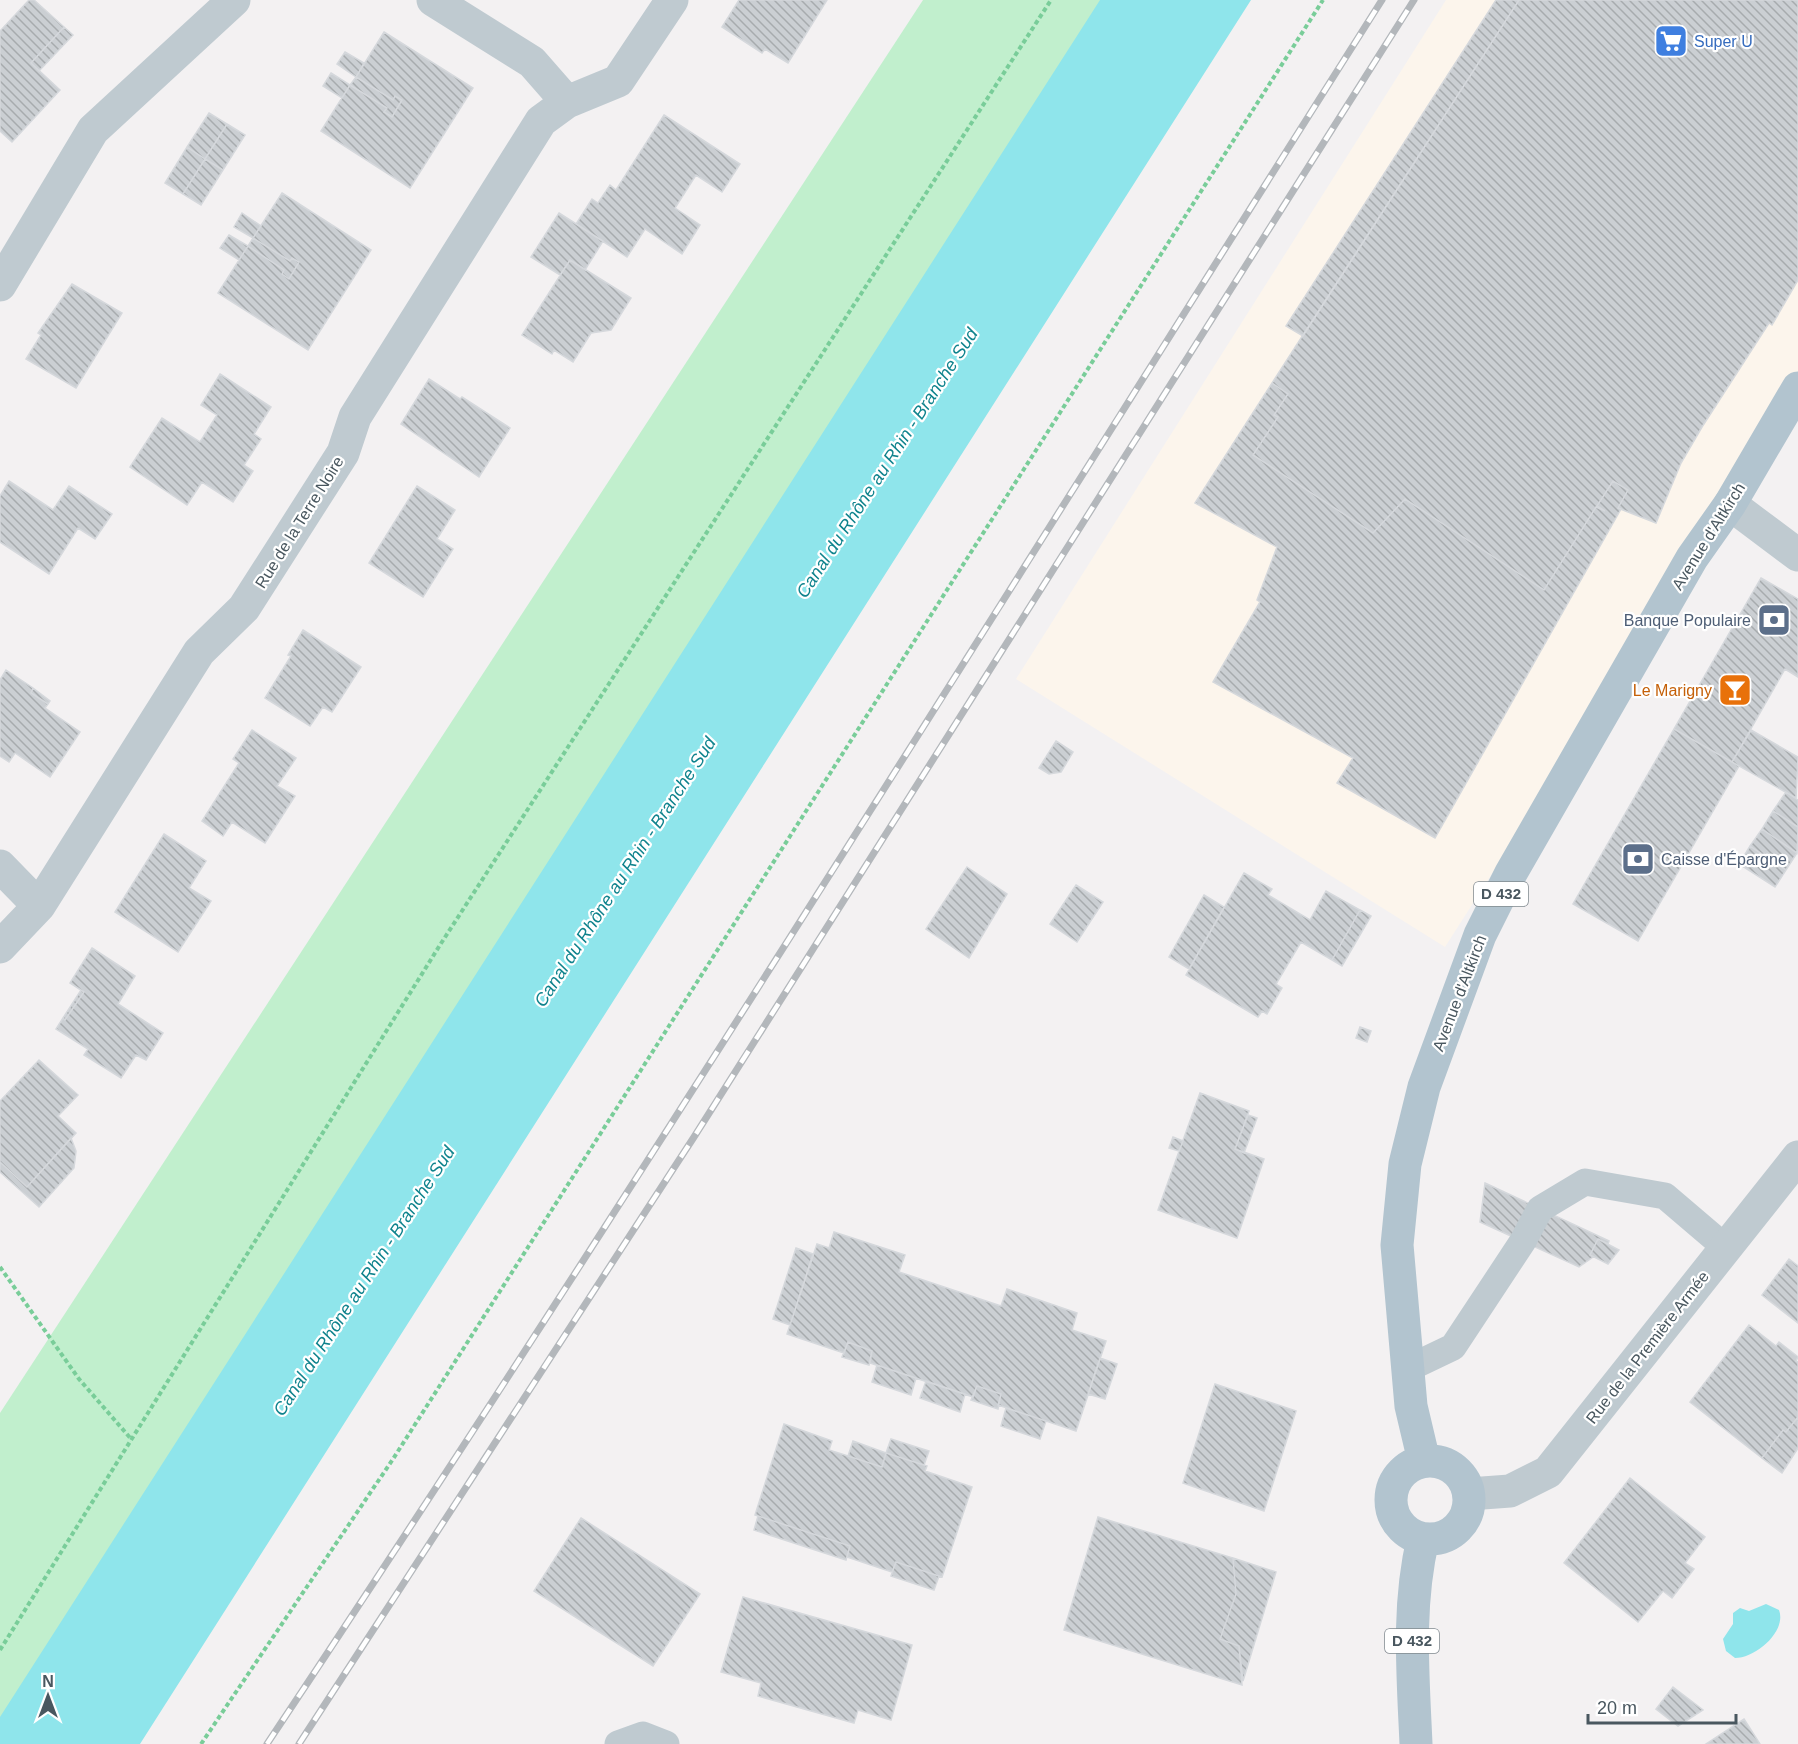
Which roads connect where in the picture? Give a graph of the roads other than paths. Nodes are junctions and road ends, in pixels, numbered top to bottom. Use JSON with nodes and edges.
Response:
{"nodes":[{"id":1,"x":234,"y":0,"type":"edge"},
{"id":2,"x":433,"y":0,"type":"edge"},
{"id":3,"x":672,"y":0,"type":"edge"},
{"id":4,"x":567,"y":102,"type":"junction"},
{"id":5,"x":0,"y":285,"type":"edge"},
{"id":6,"x":1798,"y":388,"type":"edge"},
{"id":7,"x":1730,"y":504,"type":"junction"},
{"id":8,"x":1798,"y":555,"type":"edge"},
{"id":9,"x":0,"y":866,"type":"edge"},
{"id":10,"x":39,"y":906,"type":"junction"},
{"id":11,"x":0,"y":947,"type":"edge"},
{"id":12,"x":1798,"y":1157,"type":"edge"},
{"id":13,"x":1726,"y":1248,"type":"junction"},
{"id":14,"x":1407,"y":1369,"type":"junction"},
{"id":15,"x":1424,"y":1461,"type":"junction"},
{"id":16,"x":1469,"y":1494,"type":"junction"},
{"id":17,"x":1423,"y":1539,"type":"junction"},
{"id":18,"x":618,"y":1744,"type":"edge"},
{"id":19,"x":666,"y":1744,"type":"edge"},
{"id":20,"x":1416,"y":1744,"type":"edge"}],
"edges":[{"from":1,"to":5,"type":"street"},
{"from":2,"to":4,"type":"street"},
{"from":3,"to":4,"type":"street","name":"Rue de la Terre Noire"},
{"from":4,"to":10,"type":"street","name":"Rue de la Terre Noire"},
{"from":6,"to":7,"type":"main road","name":"Avenue d'Altkirch","number":"D 432"},
{"from":7,"to":8,"type":"street"},
{"from":7,"to":14,"type":"main road","name":"Avenue d'Altkirch","number":"D 432"},
{"from":9,"to":10,"type":"street"},
{"from":10,"to":11,"type":"street","name":"Rue de la Terre Noire"},
{"from":12,"to":13,"type":"street","name":"Rue de la Première Armée"},
{"from":13,"to":14,"type":"lane"},
{"from":13,"to":16,"type":"street","name":"Rue de la Première Armée"},
{"from":14,"to":15,"type":"main road","name":"Avenue d'Altkirch","number":"D 432"},
{"from":15,"to":16,"type":"main road"},
{"from":15,"to":17,"type":"main road"},
{"from":16,"to":17,"type":"main road"},
{"from":17,"to":20,"type":"main road","number":"D 432"},
{"from":18,"to":19,"type":"lane"}]}
